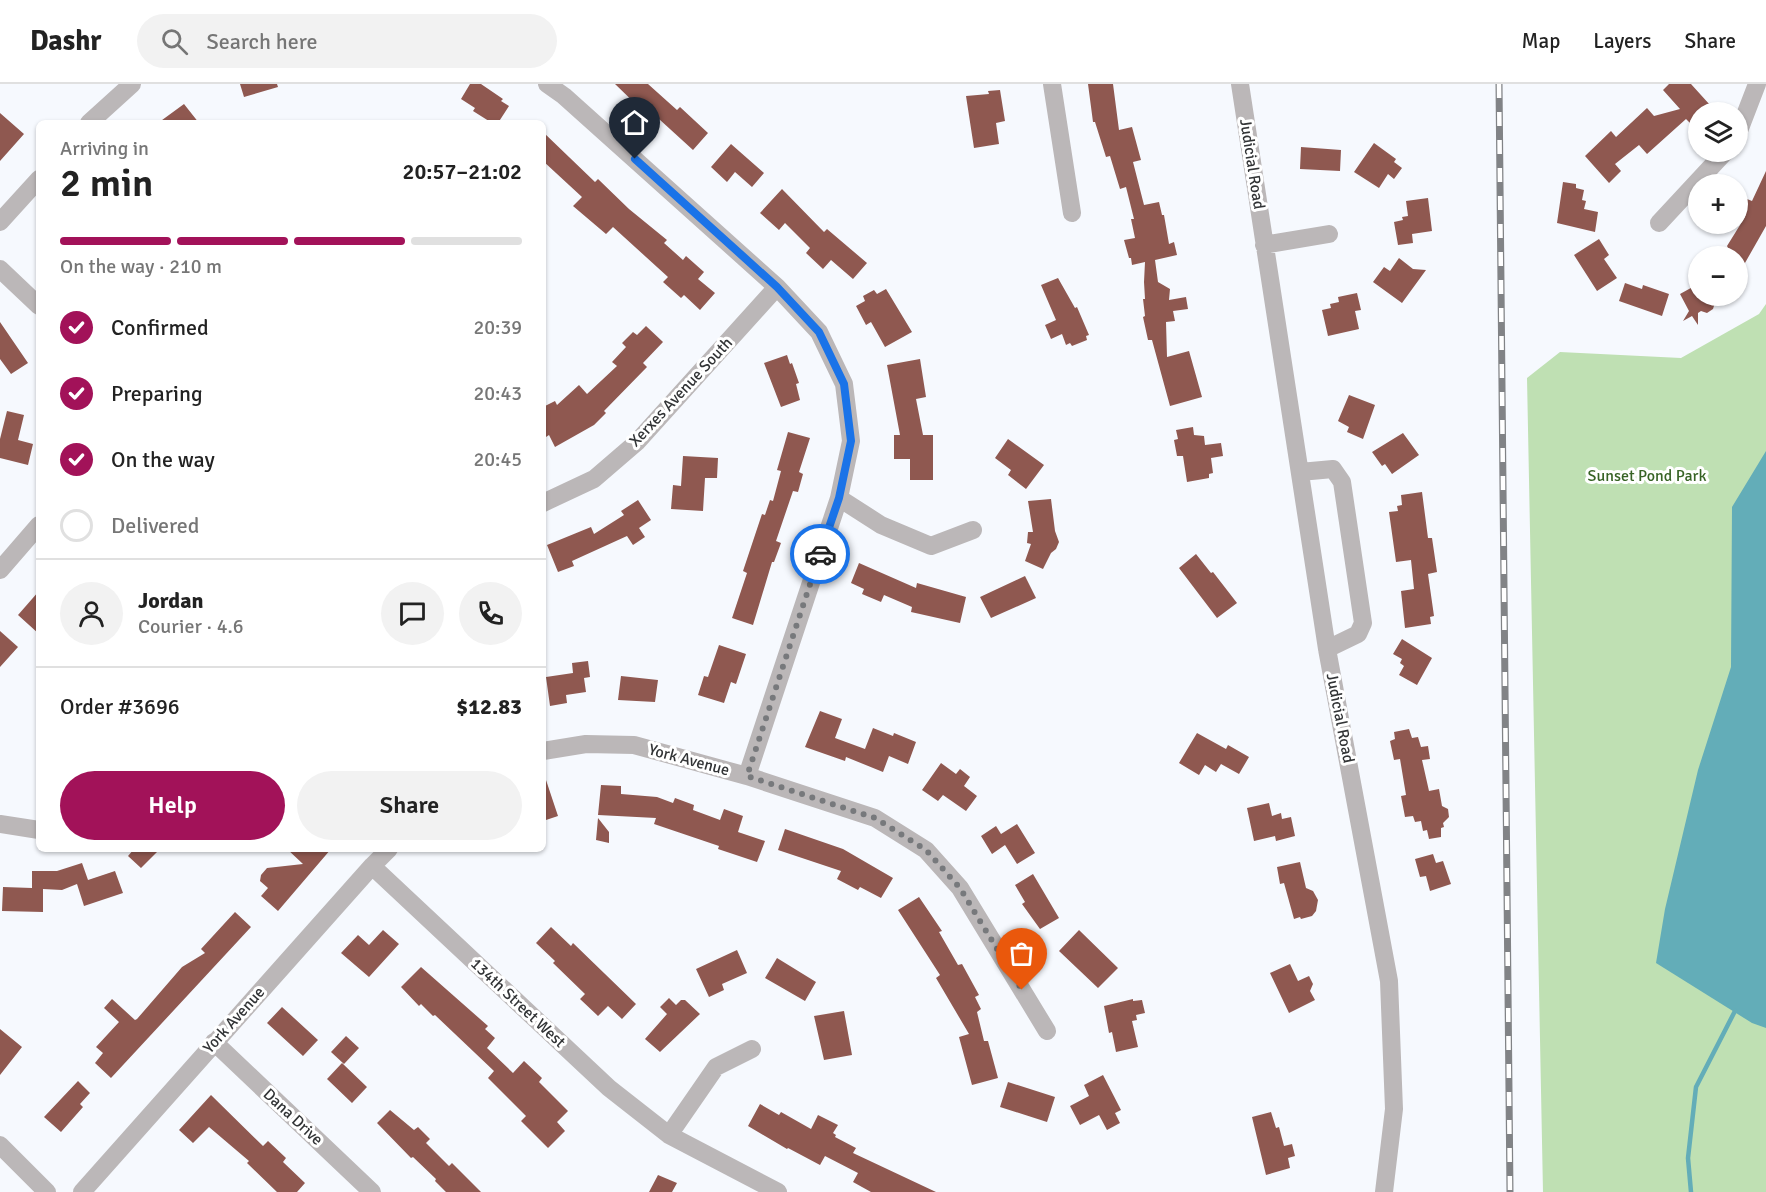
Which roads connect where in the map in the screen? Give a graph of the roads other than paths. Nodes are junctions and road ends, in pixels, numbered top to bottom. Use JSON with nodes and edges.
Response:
{"nodes":[{"id":1,"x":132,"y":84,"type":"edge"},
{"id":2,"x":548,"y":84,"type":"edge"},
{"id":3,"x":1052,"y":84,"type":"edge"},
{"id":4,"x":1240,"y":84,"type":"edge"},
{"id":5,"x":1757,"y":84,"type":"edge"},
{"id":6,"x":1748,"y":107,"type":"edge"},
{"id":7,"x":91,"y":120,"type":"edge"},
{"id":8,"x":1716,"y":162,"type":"edge"},
{"id":9,"x":36,"y":182,"type":"edge"},
{"id":10,"x":1072,"y":213,"type":"dead end"},
{"id":11,"x":0,"y":222,"type":"edge"},
{"id":12,"x":1659,"y":223,"type":"dead end"},
{"id":13,"x":1329,"y":234,"type":"dead end"},
{"id":14,"x":1264,"y":244,"type":"junction"},
{"id":15,"x":0,"y":269,"type":"edge"},
{"id":16,"x":777,"y":287,"type":"junction"},
{"id":17,"x":36,"y":303,"type":"edge"},
{"id":18,"x":1300,"y":472,"type":"junction"},
{"id":19,"x":839,"y":498,"type":"junction"},
{"id":20,"x":546,"y":502,"type":"edge"},
{"id":21,"x":36,"y":528,"type":"edge"},
{"id":22,"x":973,"y":530,"type":"dead end"},
{"id":23,"x":0,"y":570,"type":"edge"},
{"id":24,"x":1327,"y":649,"type":"junction"},
{"id":25,"x":546,"y":751,"type":"edge"},
{"id":26,"x":747,"y":776,"type":"junction"},
{"id":27,"x":0,"y":824,"type":"edge"},
{"id":28,"x":36,"y":830,"type":"edge"},
{"id":29,"x":386,"y":852,"type":"edge"},
{"id":30,"x":372,"y":866,"type":"junction"},
{"id":31,"x":1047,"y":1030,"type":"dead end"},
{"id":32,"x":214,"y":1042,"type":"junction"},
{"id":33,"x":752,"y":1049,"type":"dead end"},
{"id":34,"x":669,"y":1135,"type":"junction"},
{"id":35,"x":0,"y":1145,"type":"edge"},
{"id":36,"x":47,"y":1192,"type":"edge"},
{"id":37,"x":81,"y":1192,"type":"edge"},
{"id":38,"x":372,"y":1192,"type":"edge"},
{"id":39,"x":778,"y":1192,"type":"edge"},
{"id":40,"x":1384,"y":1192,"type":"edge"}],
"edges":[{"from":1,"to":7,"type":"street"},
{"from":2,"to":16,"type":"street"},
{"from":3,"to":10,"type":"street"},
{"from":4,"to":14,"type":"street","name":"Judicial Road"},
{"from":5,"to":6,"type":"street"},
{"from":8,"to":12,"type":"street"},
{"from":9,"to":11,"type":"street"},
{"from":13,"to":14,"type":"street"},
{"from":14,"to":18,"type":"street","name":"Judicial Road"},
{"from":15,"to":17,"type":"street"},
{"from":16,"to":19,"type":"street"},
{"from":16,"to":20,"type":"street","name":"Xerxes Avenue South"},
{"from":18,"to":24,"type":"street","name":"Judicial Road"},
{"from":18,"to":24,"type":"street"},
{"from":19,"to":22,"type":"street"},
{"from":19,"to":26,"type":"street"},
{"from":21,"to":23,"type":"street"},
{"from":24,"to":40,"type":"street","name":"Judicial Road"},
{"from":25,"to":26,"type":"street","name":"York Avenue"},
{"from":26,"to":31,"type":"street","name":"York Avenue"},
{"from":27,"to":28,"type":"street"},
{"from":29,"to":30,"type":"street","name":"York Avenue"},
{"from":30,"to":32,"type":"street","name":"York Avenue"},
{"from":30,"to":34,"type":"street","name":"134th Street West"},
{"from":32,"to":37,"type":"street","name":"York Avenue"},
{"from":32,"to":38,"type":"street","name":"Dana Drive"},
{"from":33,"to":34,"type":"street"},
{"from":34,"to":39,"type":"street","name":"134th Street West"},
{"from":35,"to":36,"type":"street"}]}
